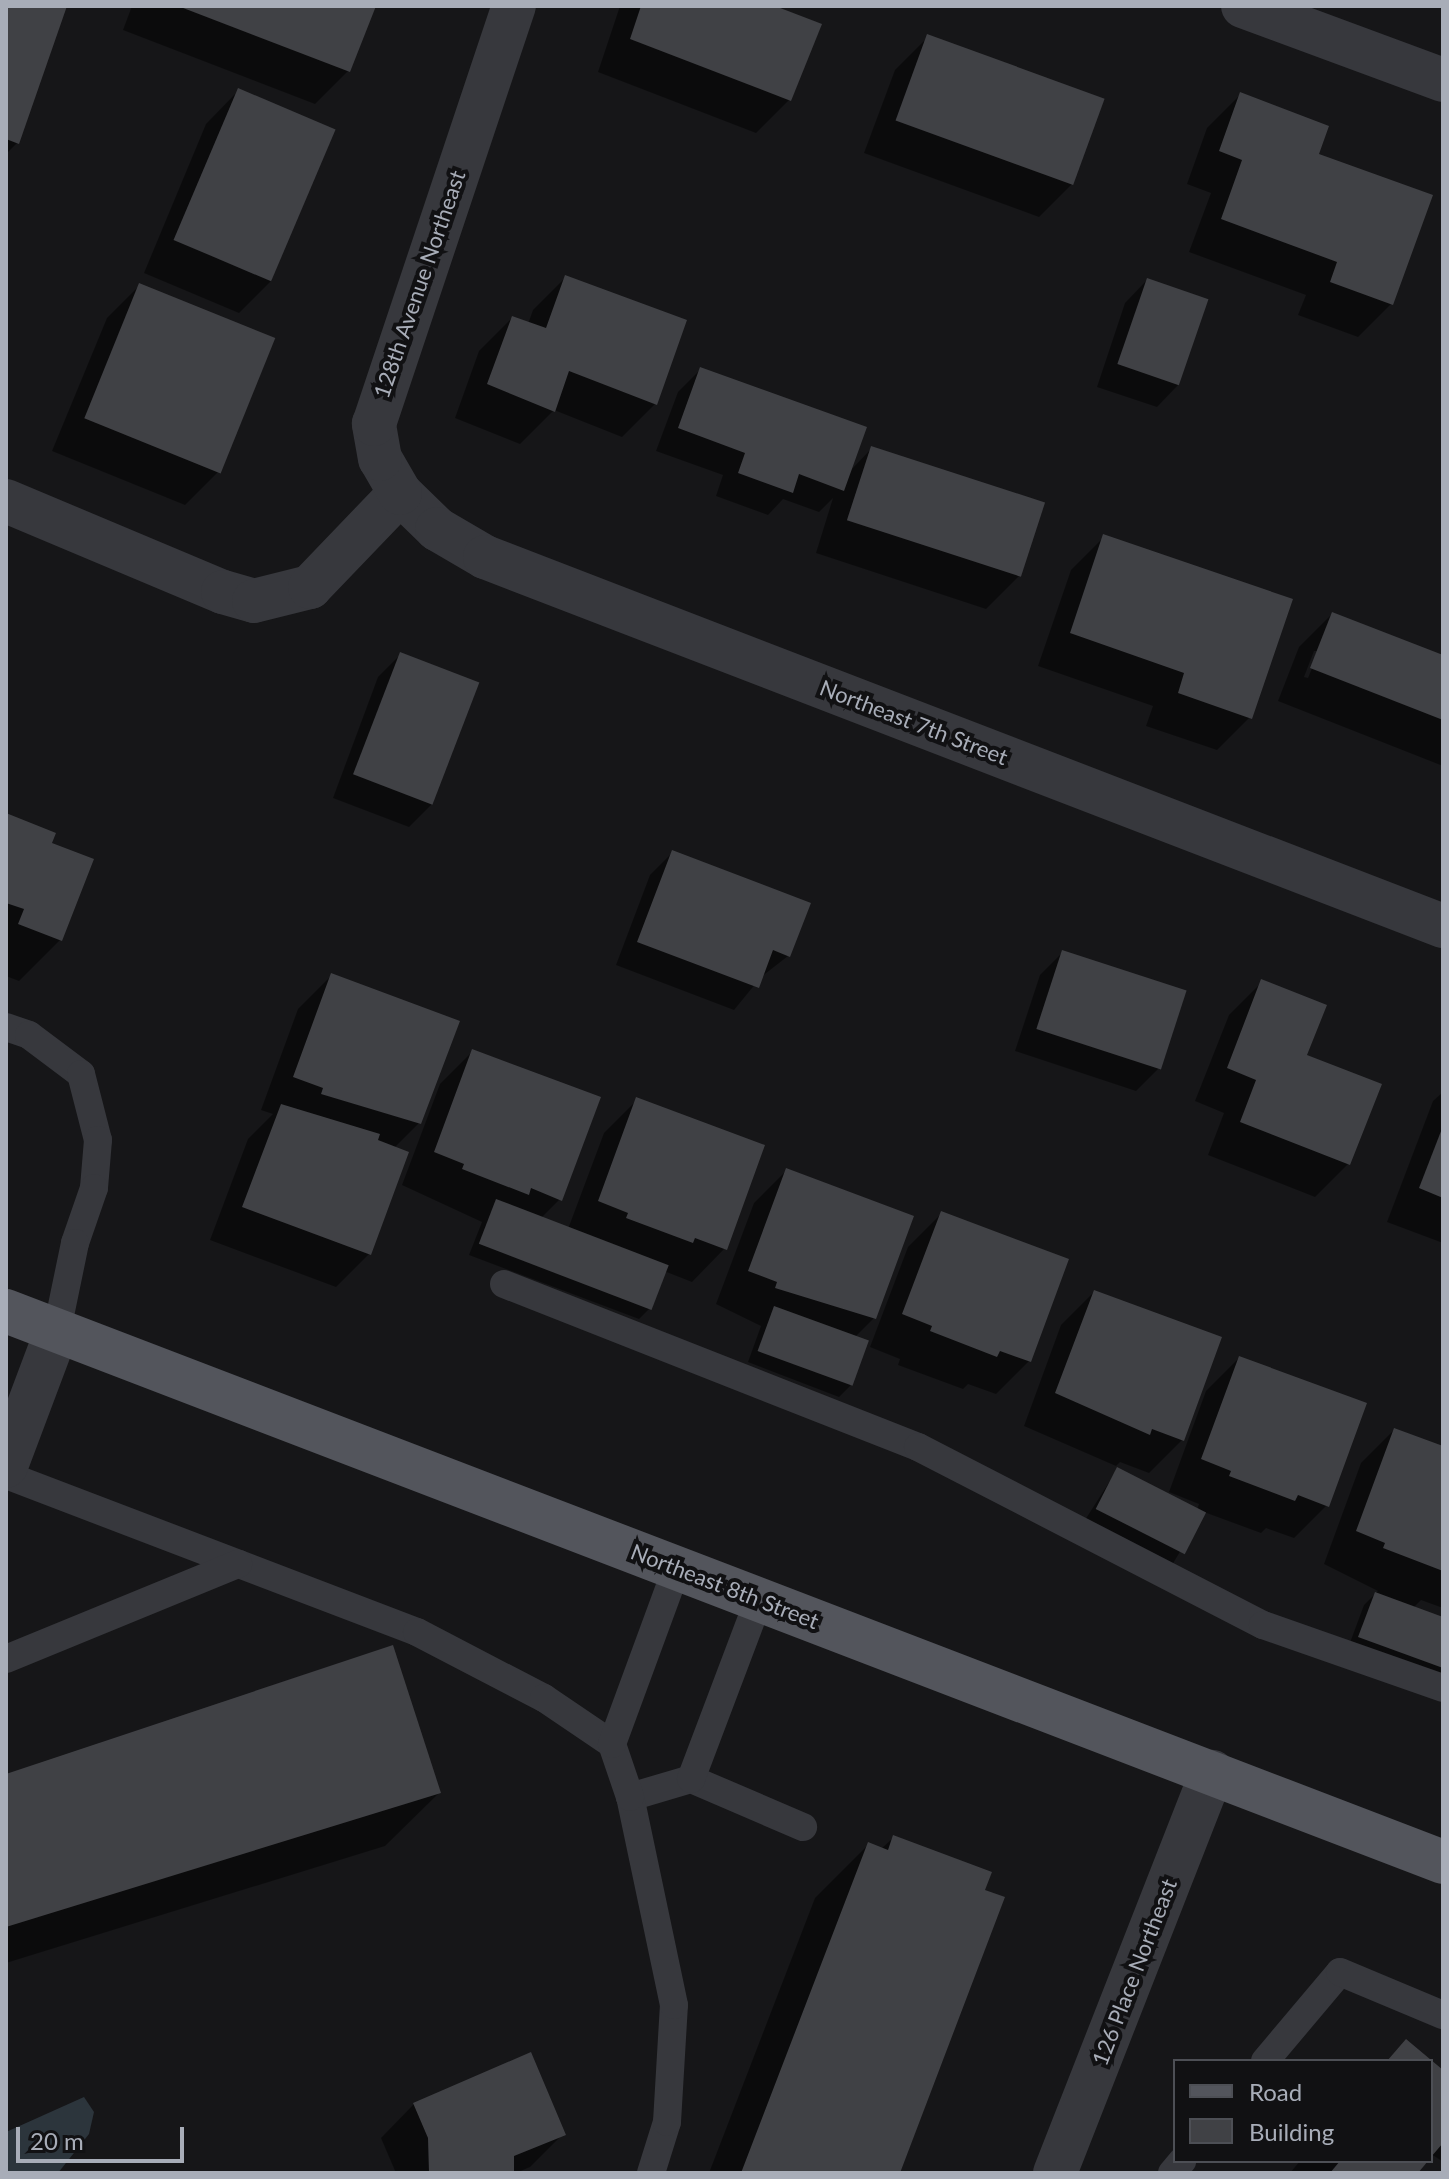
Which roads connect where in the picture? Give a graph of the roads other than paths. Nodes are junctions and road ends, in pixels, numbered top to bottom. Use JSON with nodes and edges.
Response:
{"nodes":[{"id":1,"x":514,"y":6,"type":"edge"},
{"id":2,"x":1243,"y":6,"type":"edge"},
{"id":3,"x":1443,"y":80,"type":"edge"},
{"id":4,"x":400,"y":493,"type":"junction"},
{"id":5,"x":6,"y":501,"type":"edge"},
{"id":6,"x":1443,"y":926,"type":"edge"},
{"id":7,"x":6,"y":1027,"type":"edge"},
{"id":8,"x":504,"y":1284,"type":"dead end"},
{"id":9,"x":6,"y":1311,"type":"edge"},
{"id":10,"x":57,"y":1330,"type":"junction"},
{"id":11,"x":6,"y":1466,"type":"edge"},
{"id":12,"x":6,"y":1475,"type":"edge"},
{"id":13,"x":238,"y":1564,"type":"junction"},
{"id":14,"x":677,"y":1567,"type":"junction"},
{"id":15,"x":759,"y":1599,"type":"junction"},
{"id":16,"x":6,"y":1659,"type":"edge"},
{"id":17,"x":1443,"y":1688,"type":"edge"},
{"id":18,"x":612,"y":1744,"type":"junction"},
{"id":19,"x":1212,"y":1772,"type":"junction"},
{"id":20,"x":691,"y":1779,"type":"junction"},
{"id":21,"x":630,"y":1797,"type":"junction"},
{"id":22,"x":803,"y":1827,"type":"dead end"},
{"id":23,"x":1443,"y":1862,"type":"edge"},
{"id":24,"x":1443,"y":2015,"type":"edge"},
{"id":25,"x":1267,"y":2059,"type":"edge"},
{"id":26,"x":651,"y":2173,"type":"edge"},
{"id":27,"x":1055,"y":2173,"type":"edge"}],
"edges":[{"from":1,"to":4,"type":"street","name":"128th Avenue Northeast"},
{"from":2,"to":3,"type":"street"},
{"from":4,"to":5,"type":"street"},
{"from":4,"to":6,"type":"street","name":"Northeast 7th Street"},
{"from":7,"to":10,"type":"lane"},
{"from":8,"to":17,"type":"lane"},
{"from":9,"to":10,"type":"main road","name":"Northeast 8th Street"},
{"from":10,"to":11,"type":"street"},
{"from":10,"to":14,"type":"main road","name":"Northeast 8th Street"},
{"from":12,"to":13,"type":"lane"},
{"from":13,"to":16,"type":"lane"},
{"from":13,"to":18,"type":"lane"},
{"from":14,"to":15,"type":"main road","name":"Northeast 8th Street"},
{"from":14,"to":18,"type":"lane"},
{"from":15,"to":19,"type":"main road","name":"Northeast 8th Street"},
{"from":15,"to":20,"type":"lane"},
{"from":18,"to":21,"type":"lane"},
{"from":19,"to":23,"type":"main road","name":"Northeast 8th Street"},
{"from":19,"to":27,"type":"street","name":"126 Place Northeast"},
{"from":20,"to":21,"type":"lane"},
{"from":20,"to":22,"type":"lane"},
{"from":21,"to":26,"type":"lane"},
{"from":24,"to":25,"type":"lane"}]}
